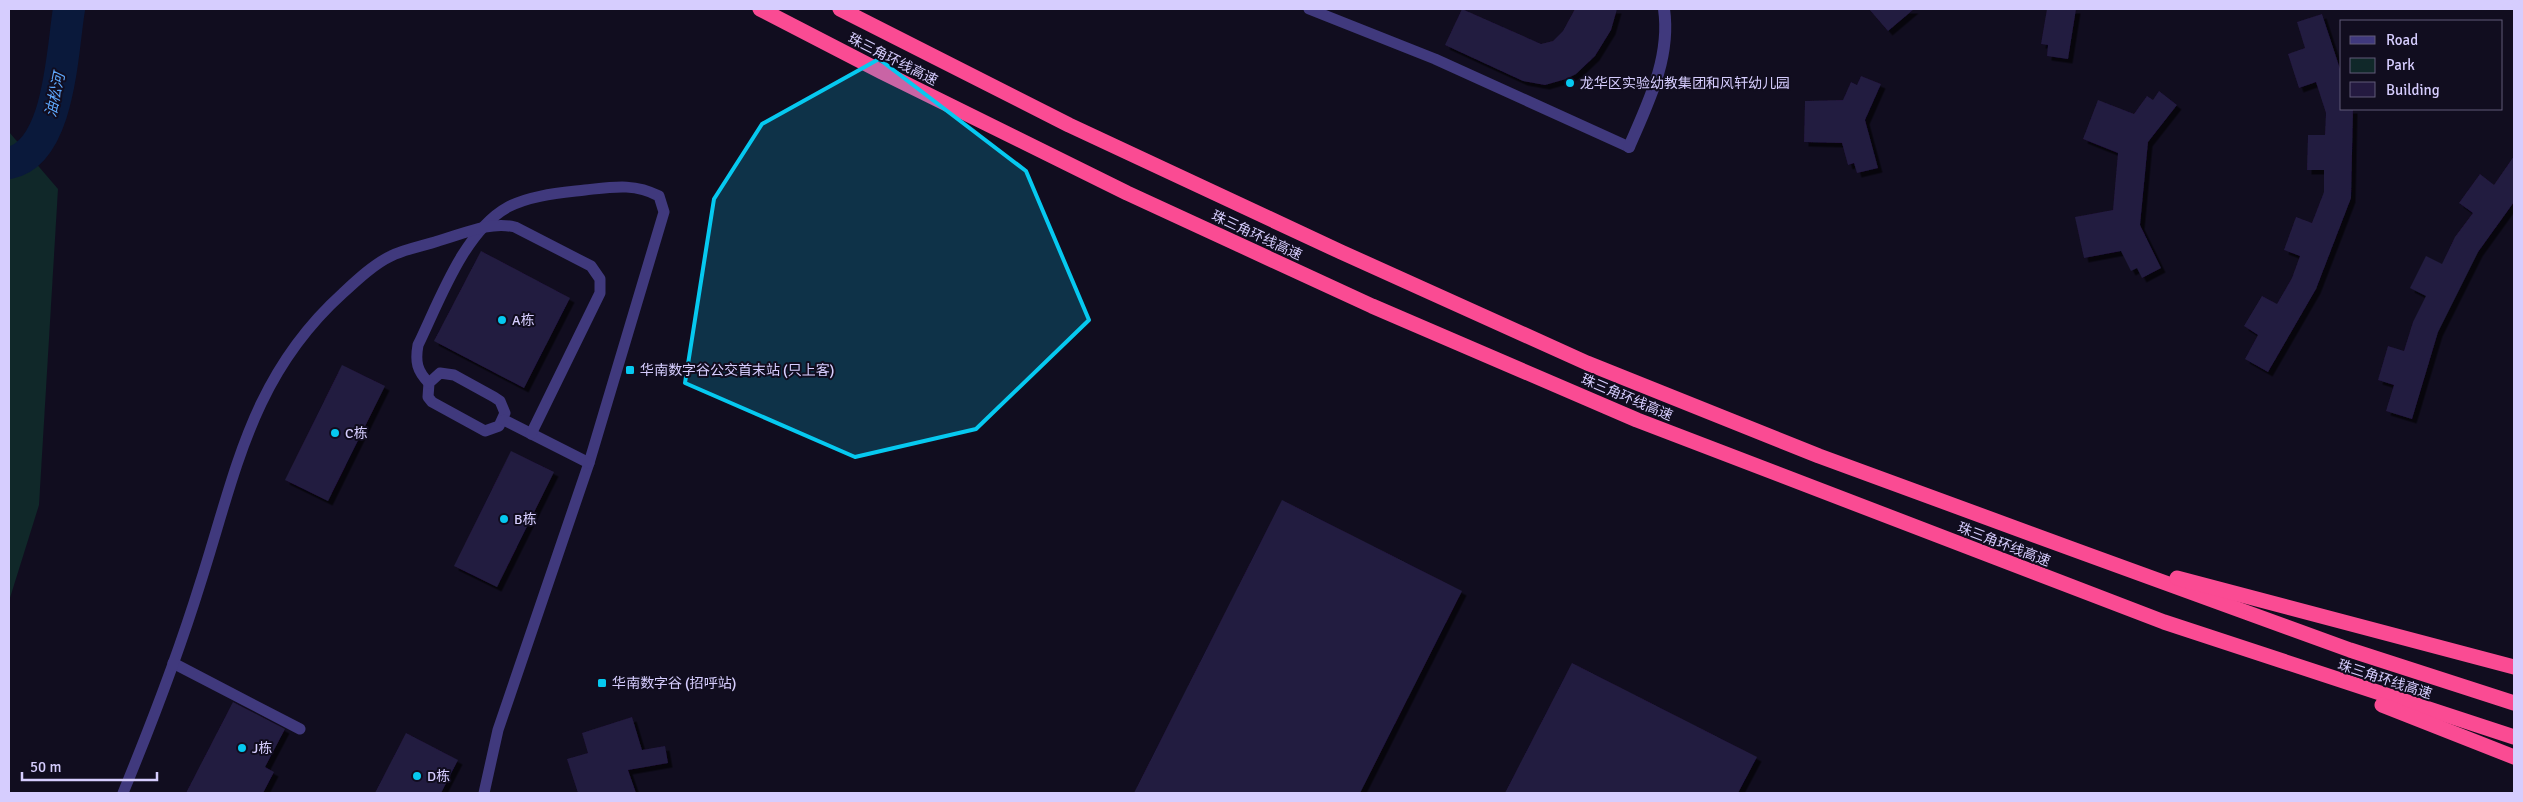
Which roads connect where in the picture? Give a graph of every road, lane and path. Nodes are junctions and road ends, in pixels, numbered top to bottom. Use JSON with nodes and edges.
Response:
{"nodes":[{"id":1,"x":760,"y":9,"type":"edge"},
{"id":2,"x":840,"y":9,"type":"edge"},
{"id":3,"x":1310,"y":9,"type":"edge"},
{"id":4,"x":1664,"y":9,"type":"edge"},
{"id":5,"x":1629,"y":147,"type":"joint"},
{"id":6,"x":484,"y":227,"type":"junction"},
{"id":7,"x":429,"y":383,"type":"junction"},
{"id":8,"x":504,"y":420,"type":"junction"},
{"id":9,"x":531,"y":434,"type":"junction"},
{"id":10,"x":589,"y":463,"type":"junction"},
{"id":11,"x":2086,"y":554,"type":"junction"},
{"id":12,"x":2164,"y":622,"type":"junction"},
{"id":13,"x":173,"y":663,"type":"junction"},
{"id":14,"x":2514,"y":667,"type":"edge"},
{"id":15,"x":2514,"y":703,"type":"edge"},
{"id":16,"x":300,"y":729,"type":"dead end"},
{"id":17,"x":2514,"y":737,"type":"edge"},
{"id":18,"x":2514,"y":757,"type":"edge"},
{"id":19,"x":123,"y":793,"type":"edge"},
{"id":20,"x":484,"y":793,"type":"edge"}],
"edges":[{"from":1,"to":12,"type":"highway","name":"珠三角环线高速"},
{"from":2,"to":11,"type":"highway","name":"珠三角环线高速"},
{"from":3,"to":5,"type":"lane"},
{"from":4,"to":5,"type":"street"},
{"from":6,"to":7,"type":"lane"},
{"from":6,"to":9,"type":"lane"},
{"from":6,"to":10,"type":"lane"},
{"from":6,"to":13,"type":"lane"},
{"from":7,"to":8,"type":"lane"},
{"from":7,"to":8,"type":"lane"},
{"from":8,"to":9,"type":"lane"},
{"from":9,"to":10,"type":"lane"},
{"from":10,"to":20,"type":"lane"},
{"from":11,"to":14,"type":"highway"},
{"from":11,"to":15,"type":"highway","name":"珠三角环线高速"},
{"from":12,"to":17,"type":"highway","name":"珠三角环线高速"},
{"from":12,"to":18,"type":"highway"},
{"from":13,"to":16,"type":"lane"},
{"from":13,"to":19,"type":"lane"}]}
